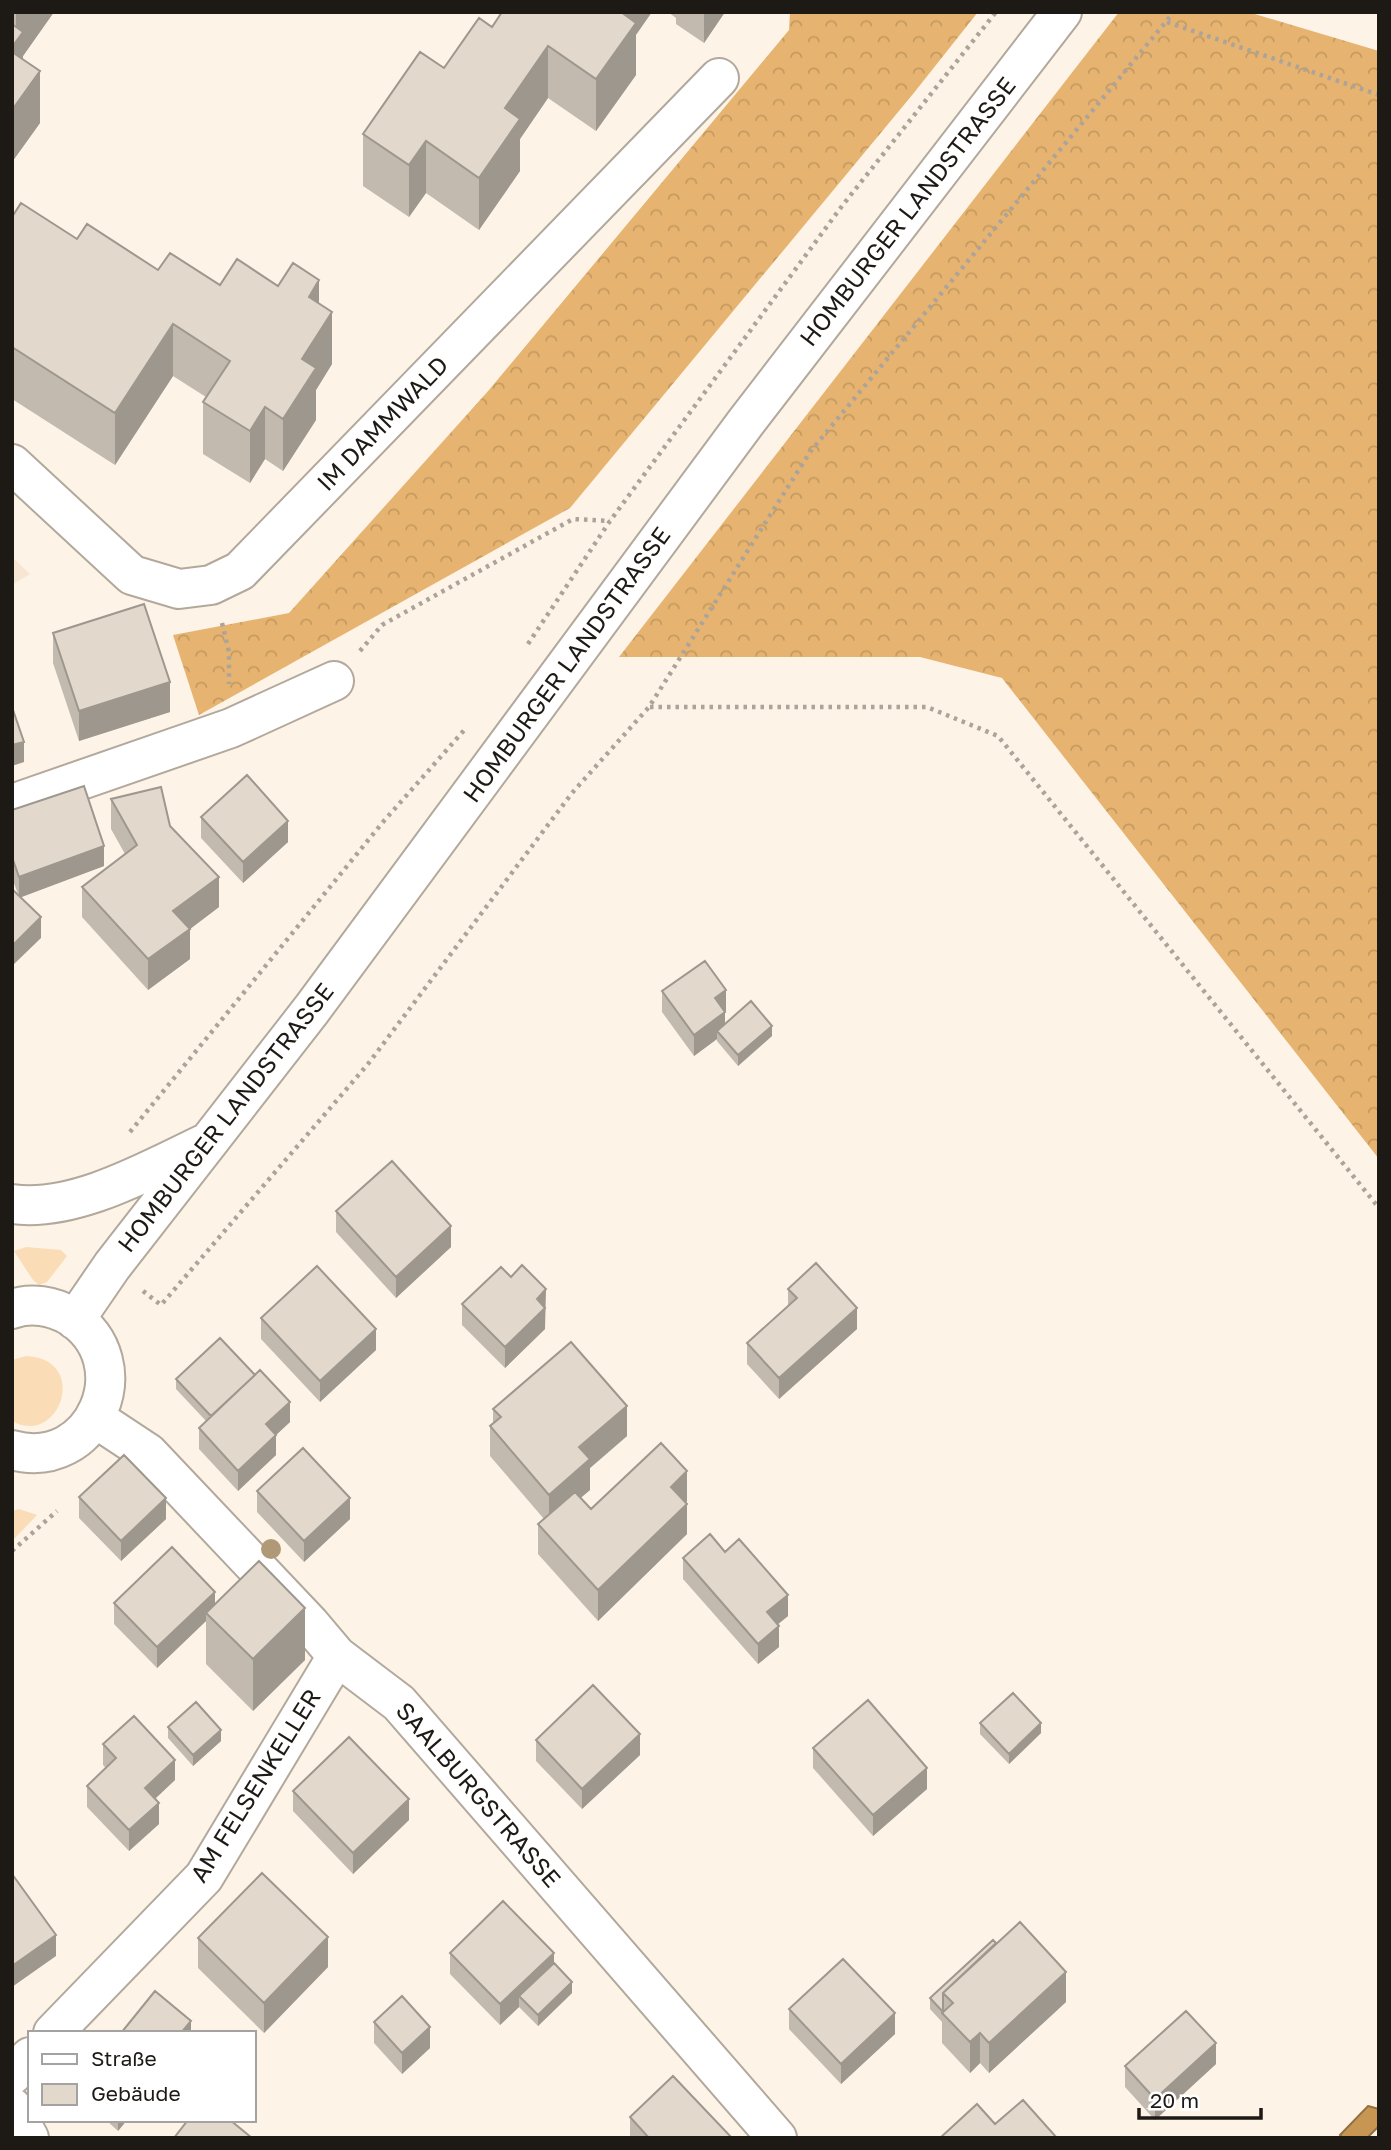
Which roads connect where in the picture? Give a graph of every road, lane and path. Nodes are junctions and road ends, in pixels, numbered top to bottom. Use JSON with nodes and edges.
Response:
{"nodes":[{"id":1,"x":996,"y":12,"type":"edge"},
{"id":2,"x":1062,"y":12,"type":"edge"},
{"id":3,"x":1174,"y":12,"type":"edge"},
{"id":4,"x":1167,"y":22,"type":"junction"},
{"id":5,"x":719,"y":78,"type":"dead end"},
{"id":6,"x":1379,"y":95,"type":"edge"},
{"id":7,"x":12,"y":464,"type":"edge"},
{"id":8,"x":610,"y":521,"type":"junction"},
{"id":9,"x":219,"y":613,"type":"dead end"},
{"id":10,"x":521,"y":654,"type":"dead end"},
{"id":11,"x":334,"y":681,"type":"joint"},
{"id":12,"x":229,"y":691,"type":"dead end"},
{"id":13,"x":649,"y":707,"type":"junction"},
{"id":14,"x":474,"y":719,"type":"dead end"},
{"id":15,"x":12,"y":804,"type":"edge"},
{"id":16,"x":128,"y":1135,"type":"dead end"},
{"id":17,"x":209,"y":1142,"type":"junction"},
{"id":18,"x":12,"y":1204,"type":"edge"},
{"id":19,"x":1379,"y":1209,"type":"edge"},
{"id":20,"x":161,"y":1306,"type":"dead end"},
{"id":21,"x":12,"y":1309,"type":"edge"},
{"id":22,"x":75,"y":1320,"type":"junction"},
{"id":23,"x":95,"y":1418,"type":"junction"},
{"id":24,"x":12,"y":1450,"type":"edge"},
{"id":25,"x":57,"y":1511,"type":"dead end"},
{"id":26,"x":12,"y":1551,"type":"edge"},
{"id":27,"x":337,"y":1656,"type":"junction"},
{"id":28,"x":55,"y":2031,"type":"edge"},
{"id":29,"x":28,"y":2059,"type":"edge"},
{"id":30,"x":12,"y":2075,"type":"edge"},
{"id":31,"x":12,"y":2107,"type":"edge"},
{"id":32,"x":29,"y":2138,"type":"edge"},
{"id":33,"x":777,"y":2138,"type":"edge"}],
"edges":[{"from":1,"to":8,"type":"path"},
{"from":2,"to":17,"type":"street","name":"HOMBURGER LANDSTRASSE"},
{"from":3,"to":4,"type":"path"},
{"from":4,"to":6,"type":"path"},
{"from":4,"to":13,"type":"path"},
{"from":5,"to":7,"type":"street","name":"IM DAMMWALD"},
{"from":8,"to":10,"type":"path"},
{"from":8,"to":11,"type":"path"},
{"from":9,"to":12,"type":"path"},
{"from":11,"to":15,"type":"street"},
{"from":13,"to":19,"type":"path"},
{"from":13,"to":20,"type":"path"},
{"from":14,"to":16,"type":"path"},
{"from":17,"to":18,"type":"street"},
{"from":17,"to":22,"type":"street","name":"HOMBURGER LANDSTRASSE"},
{"from":21,"to":22,"type":"street"},
{"from":22,"to":23,"type":"street"},
{"from":23,"to":24,"type":"street"},
{"from":23,"to":27,"type":"street","name":"SAALBURGSTRASSE"},
{"from":25,"to":26,"type":"path"},
{"from":27,"to":28,"type":"street","name":"AM FELSENKELLER"},
{"from":27,"to":33,"type":"street","name":"SAALBURGSTRASSE"},
{"from":29,"to":30,"type":"street"},
{"from":31,"to":32,"type":"street"}]}
